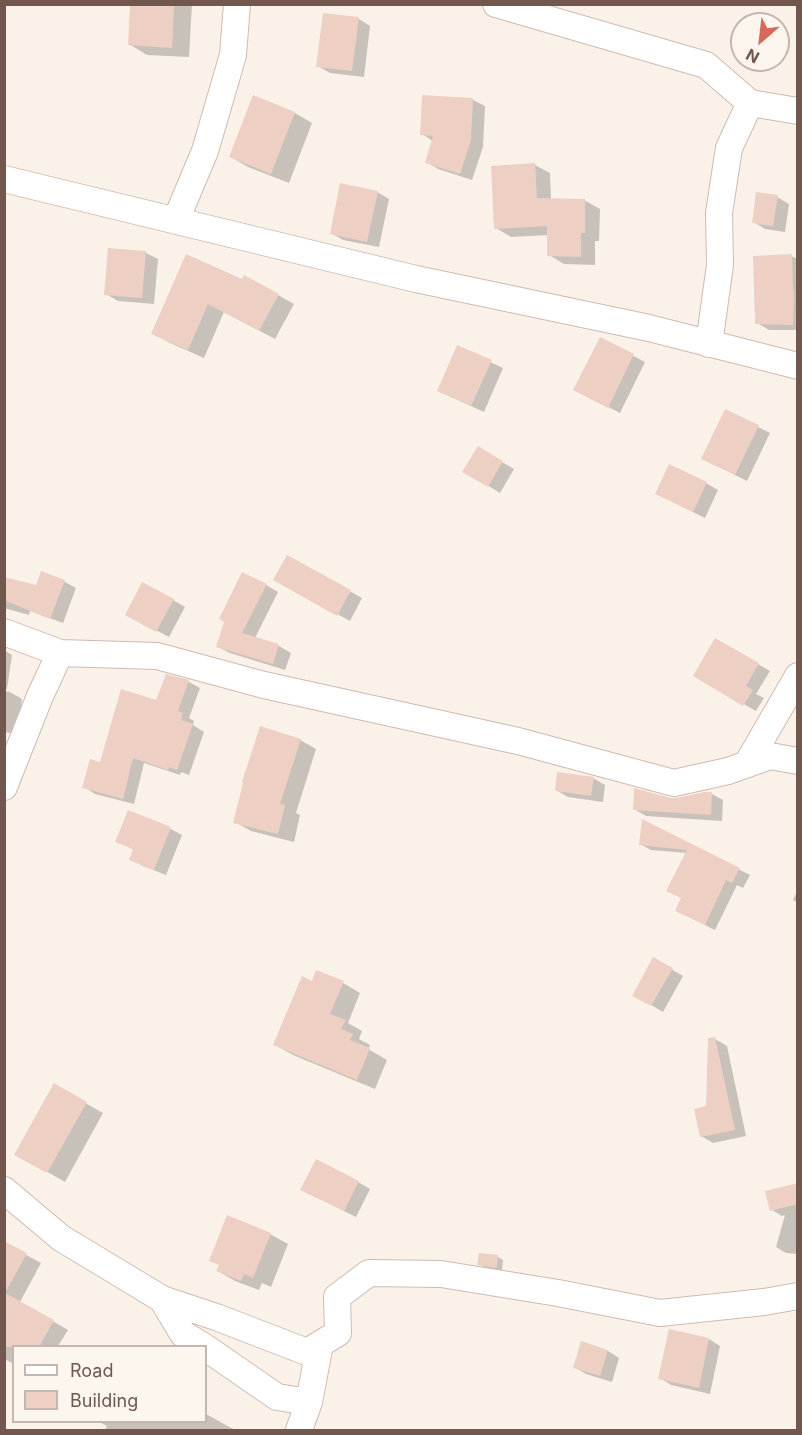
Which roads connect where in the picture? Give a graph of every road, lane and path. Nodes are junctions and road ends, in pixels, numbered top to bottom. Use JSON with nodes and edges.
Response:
{"nodes":[{"id":1,"x":237,"y":4,"type":"edge"},
{"id":2,"x":496,"y":4,"type":"edge"},
{"id":3,"x":750,"y":103,"type":"junction"},
{"id":4,"x":798,"y":111,"type":"edge"},
{"id":5,"x":4,"y":179,"type":"edge"},
{"id":6,"x":176,"y":220,"type":"junction"},
{"id":7,"x":709,"y":344,"type":"junction"},
{"id":8,"x":798,"y":366,"type":"edge"},
{"id":9,"x":4,"y":632,"type":"edge"},
{"id":10,"x":60,"y":653,"type":"junction"},
{"id":11,"x":798,"y":676,"type":"edge"},
{"id":12,"x":798,"y":761,"type":"edge"},
{"id":13,"x":747,"y":764,"type":"junction"},
{"id":14,"x":4,"y":787,"type":"edge"},
{"id":15,"x":4,"y":1190,"type":"edge"},
{"id":16,"x":798,"y":1296,"type":"edge"},
{"id":17,"x":162,"y":1299,"type":"junction"},
{"id":18,"x":320,"y":1344,"type":"junction"},
{"id":19,"x":201,"y":1345,"type":"edge"},
{"id":20,"x":207,"y":1349,"type":"edge"},
{"id":21,"x":309,"y":1402,"type":"junction"},
{"id":22,"x":299,"y":1431,"type":"edge"}],
"edges":[{"from":1,"to":6,"type":"street"},
{"from":2,"to":3,"type":"street"},
{"from":3,"to":4,"type":"street"},
{"from":3,"to":7,"type":"street"},
{"from":5,"to":6,"type":"street"},
{"from":6,"to":7,"type":"street"},
{"from":7,"to":8,"type":"street"},
{"from":9,"to":10,"type":"street"},
{"from":10,"to":13,"type":"street"},
{"from":10,"to":14,"type":"street"},
{"from":11,"to":13,"type":"street"},
{"from":12,"to":13,"type":"street"},
{"from":15,"to":17,"type":"street"},
{"from":16,"to":18,"type":"street"},
{"from":17,"to":18,"type":"street"},
{"from":17,"to":19,"type":"street"},
{"from":18,"to":21,"type":"street"},
{"from":20,"to":21,"type":"street"},
{"from":21,"to":22,"type":"street"}]}
